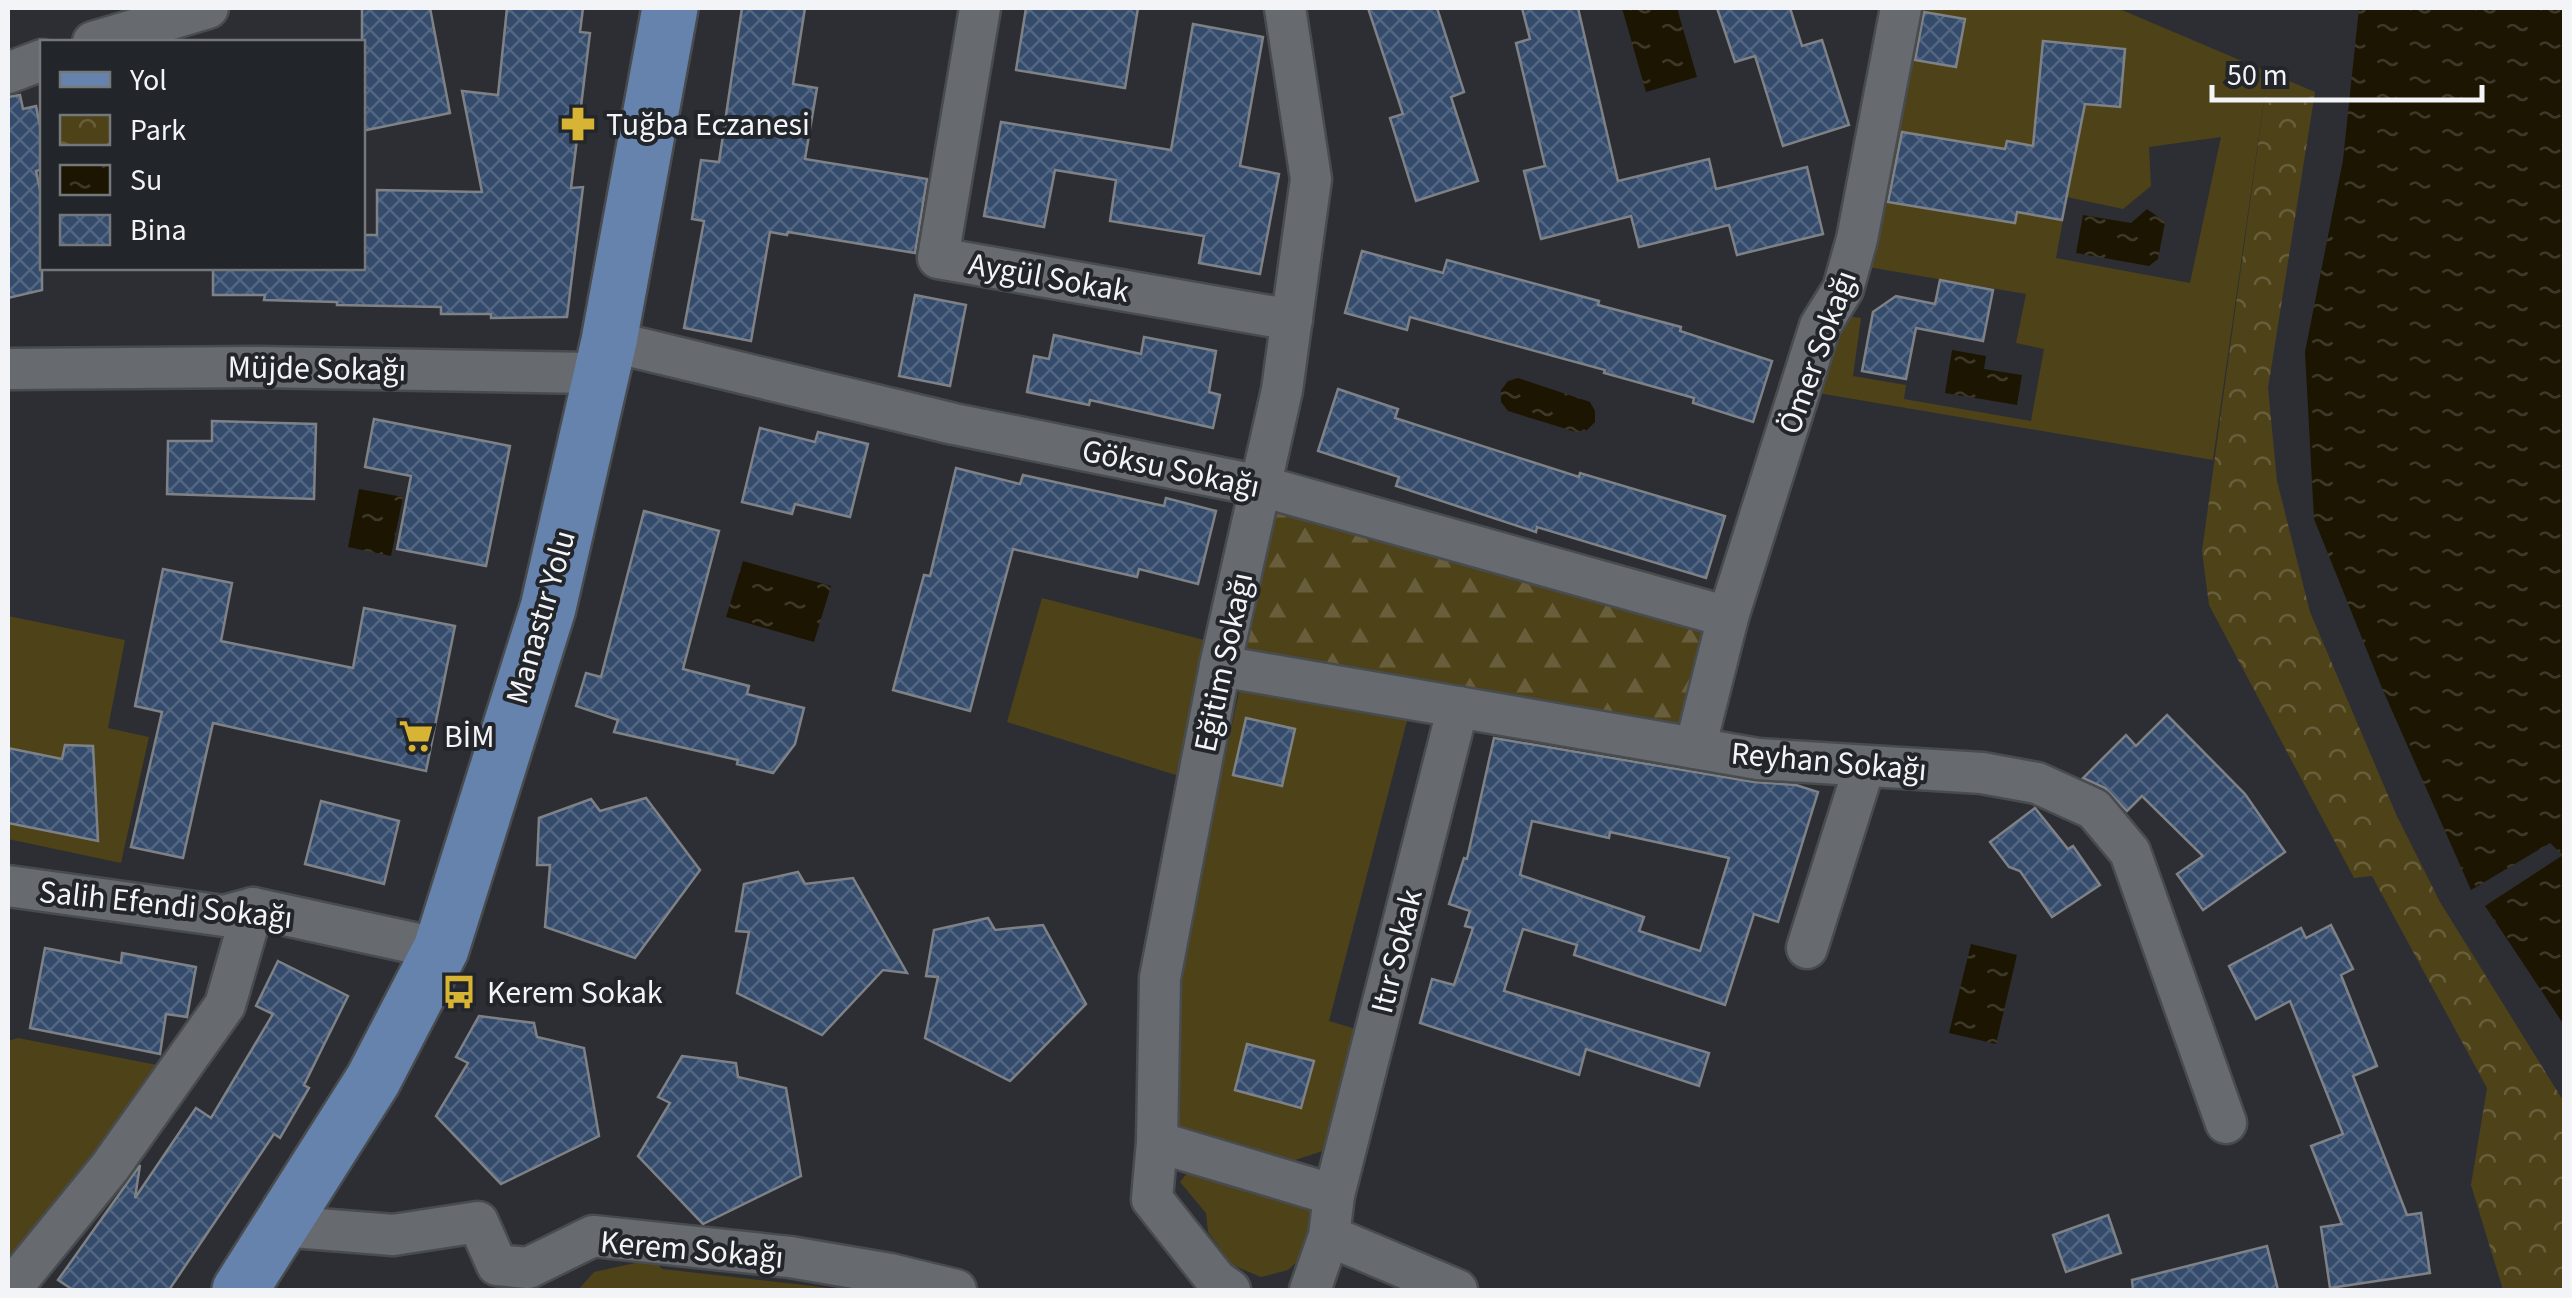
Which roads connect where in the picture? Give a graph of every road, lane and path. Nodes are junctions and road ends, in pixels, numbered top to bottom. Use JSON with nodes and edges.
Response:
{"nodes":[{"id":1,"x":208,"y":8,"type":"edge"},
{"id":2,"x":670,"y":8,"type":"edge"},
{"id":3,"x":980,"y":8,"type":"edge"},
{"id":4,"x":1284,"y":8,"type":"edge"},
{"id":5,"x":1901,"y":8,"type":"edge"},
{"id":6,"x":99,"y":40,"type":"edge"},
{"id":7,"x":40,"y":61,"type":"edge"},
{"id":8,"x":8,"y":74,"type":"edge"},
{"id":9,"x":1292,"y":320,"type":"junction"},
{"id":10,"x":609,"y":341,"type":"junction"},
{"id":11,"x":8,"y":370,"type":"edge"},
{"id":12,"x":1261,"y":486,"type":"junction"},
{"id":13,"x":1728,"y":617,"type":"junction"},
{"id":14,"x":1220,"y":666,"type":"junction"},
{"id":15,"x":1458,"y":707,"type":"junction"},
{"id":16,"x":1695,"y":748,"type":"junction"},
{"id":17,"x":1864,"y":768,"type":"junction"},
{"id":18,"x":8,"y":886,"type":"edge"},
{"id":19,"x":253,"y":908,"type":"junction"},
{"id":20,"x":442,"y":948,"type":"junction"},
{"id":21,"x":1807,"y":948,"type":"dead end"},
{"id":22,"x":2226,"y":1123,"type":"dead end"},
{"id":23,"x":1157,"y":1142,"type":"junction"},
{"id":24,"x":1334,"y":1195,"type":"junction"},
{"id":25,"x":281,"y":1226,"type":"junction"},
{"id":26,"x":1329,"y":1236,"type":"junction"},
{"id":27,"x":527,"y":1279,"type":"edge"},
{"id":28,"x":8,"y":1286,"type":"edge"},
{"id":29,"x":240,"y":1290,"type":"edge"},
{"id":30,"x":956,"y":1290,"type":"edge"},
{"id":31,"x":1230,"y":1290,"type":"edge"},
{"id":32,"x":1310,"y":1290,"type":"edge"},
{"id":33,"x":1457,"y":1290,"type":"edge"}],
"edges":[{"from":1,"to":6,"type":"street"},
{"from":2,"to":10,"type":"main road","name":"Manastır Yolu"},
{"from":3,"to":9,"type":"street","name":"Aygül Sokak"},
{"from":4,"to":9,"type":"street","name":"Eğitim Sokağı"},
{"from":5,"to":13,"type":"street","name":"Ömer Sokağı"},
{"from":7,"to":8,"type":"street"},
{"from":9,"to":12,"type":"street","name":"Eğitim Sokağı"},
{"from":10,"to":11,"type":"street","name":"Müjde Sokağı"},
{"from":10,"to":12,"type":"street","name":"Göksu Sokağı"},
{"from":10,"to":20,"type":"main road","name":"Manastır Yolu"},
{"from":12,"to":13,"type":"street","name":"Göksu Sokağı"},
{"from":12,"to":14,"type":"street","name":"Eğitim Sokağı"},
{"from":13,"to":16,"type":"street","name":"Ömer Sokağı"},
{"from":14,"to":15,"type":"street","name":"Reyhan Sokağı"},
{"from":14,"to":23,"type":"street","name":"Eğitim Sokağı"},
{"from":15,"to":16,"type":"street","name":"Reyhan Sokağı"},
{"from":15,"to":24,"type":"street","name":"Itır Sokak"},
{"from":16,"to":17,"type":"street","name":"Reyhan Sokağı"},
{"from":17,"to":21,"type":"street"},
{"from":17,"to":22,"type":"street","name":"Reyhan Sokağı"},
{"from":18,"to":19,"type":"street","name":"Salih Efendi Sokağı"},
{"from":19,"to":20,"type":"street","name":"Salih Efendi Sokağı"},
{"from":19,"to":28,"type":"street"},
{"from":20,"to":25,"type":"main road","name":"Manastır Yolu"},
{"from":23,"to":24,"type":"street"},
{"from":23,"to":31,"type":"street","name":"Eğitim Sokağı"},
{"from":24,"to":26,"type":"street","name":"Itır Sokak"},
{"from":25,"to":27,"type":"street","name":"Kerem Sokağı"},
{"from":25,"to":29,"type":"main road","name":"Manastır Yolu"},
{"from":26,"to":32,"type":"street","name":"Itır Sokak"},
{"from":26,"to":33,"type":"street"},
{"from":27,"to":30,"type":"street","name":"Kerem Sokağı"}]}
